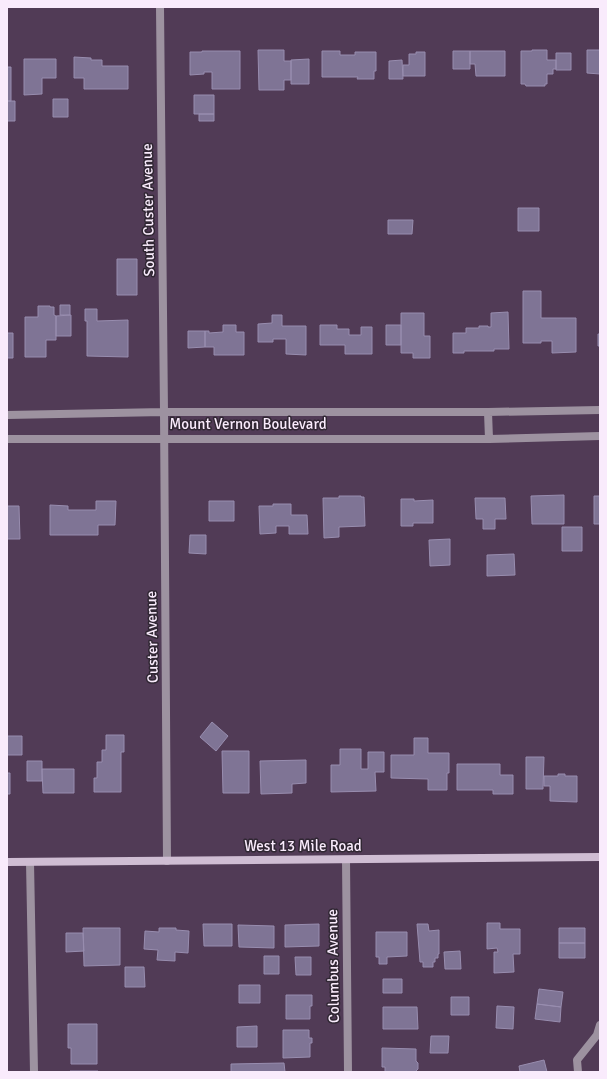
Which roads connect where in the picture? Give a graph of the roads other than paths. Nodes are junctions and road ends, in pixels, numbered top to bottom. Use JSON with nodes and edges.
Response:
{"nodes":[{"id":1,"x":160,"y":7,"type":"edge"},
{"id":2,"x":600,"y":410,"type":"edge"},
{"id":3,"x":164,"y":412,"type":"junction"},
{"id":4,"x":488,"y":412,"type":"junction"},
{"id":5,"x":7,"y":415,"type":"edge"},
{"id":6,"x":600,"y":436,"type":"edge"},
{"id":7,"x":164,"y":438,"type":"junction"},
{"id":8,"x":7,"y":439,"type":"edge"},
{"id":9,"x":489,"y":439,"type":"junction"},
{"id":10,"x":600,"y":857,"type":"edge"},
{"id":11,"x":346,"y":860,"type":"junction"},
{"id":12,"x":167,"y":861,"type":"junction"},
{"id":13,"x":7,"y":862,"type":"edge"},
{"id":14,"x":30,"y":862,"type":"junction"},
{"id":15,"x":600,"y":1024,"type":"edge"},
{"id":16,"x":597,"y":1035,"type":"junction"},
{"id":17,"x":600,"y":1043,"type":"edge"},
{"id":18,"x":34,"y":1072,"type":"edge"},
{"id":19,"x":348,"y":1072,"type":"edge"},
{"id":20,"x":578,"y":1072,"type":"edge"}],
"edges":[{"from":1,"to":3,"type":"street","name":"South Custer Avenue"},
{"from":2,"to":4,"type":"street","name":"Mount Vernon Boulevard"},
{"from":3,"to":4,"type":"street","name":"Mount Vernon Boulevard"},
{"from":3,"to":5,"type":"street","name":"Mount Vernon Boulevard"},
{"from":3,"to":7,"type":"street","name":"Custer Avenue"},
{"from":4,"to":9,"type":"street"},
{"from":6,"to":9,"type":"street","name":"Mount Vernon Boulevard"},
{"from":7,"to":8,"type":"street","name":"Mount Vernon Boulevard"},
{"from":7,"to":9,"type":"street","name":"Mount Vernon Boulevard"},
{"from":7,"to":12,"type":"street","name":"Custer Avenue"},
{"from":10,"to":11,"type":"main road","name":"West 13 Mile Road"},
{"from":11,"to":12,"type":"main road","name":"West 13 Mile Road"},
{"from":11,"to":19,"type":"street","name":"Columbus Avenue"},
{"from":12,"to":14,"type":"main road","name":"West 13 Mile Road"},
{"from":13,"to":14,"type":"main road","name":"West 13 Mile Road"},
{"from":14,"to":18,"type":"street"},
{"from":15,"to":16,"type":"street"},
{"from":16,"to":17,"type":"street"},
{"from":16,"to":20,"type":"street"}]}
